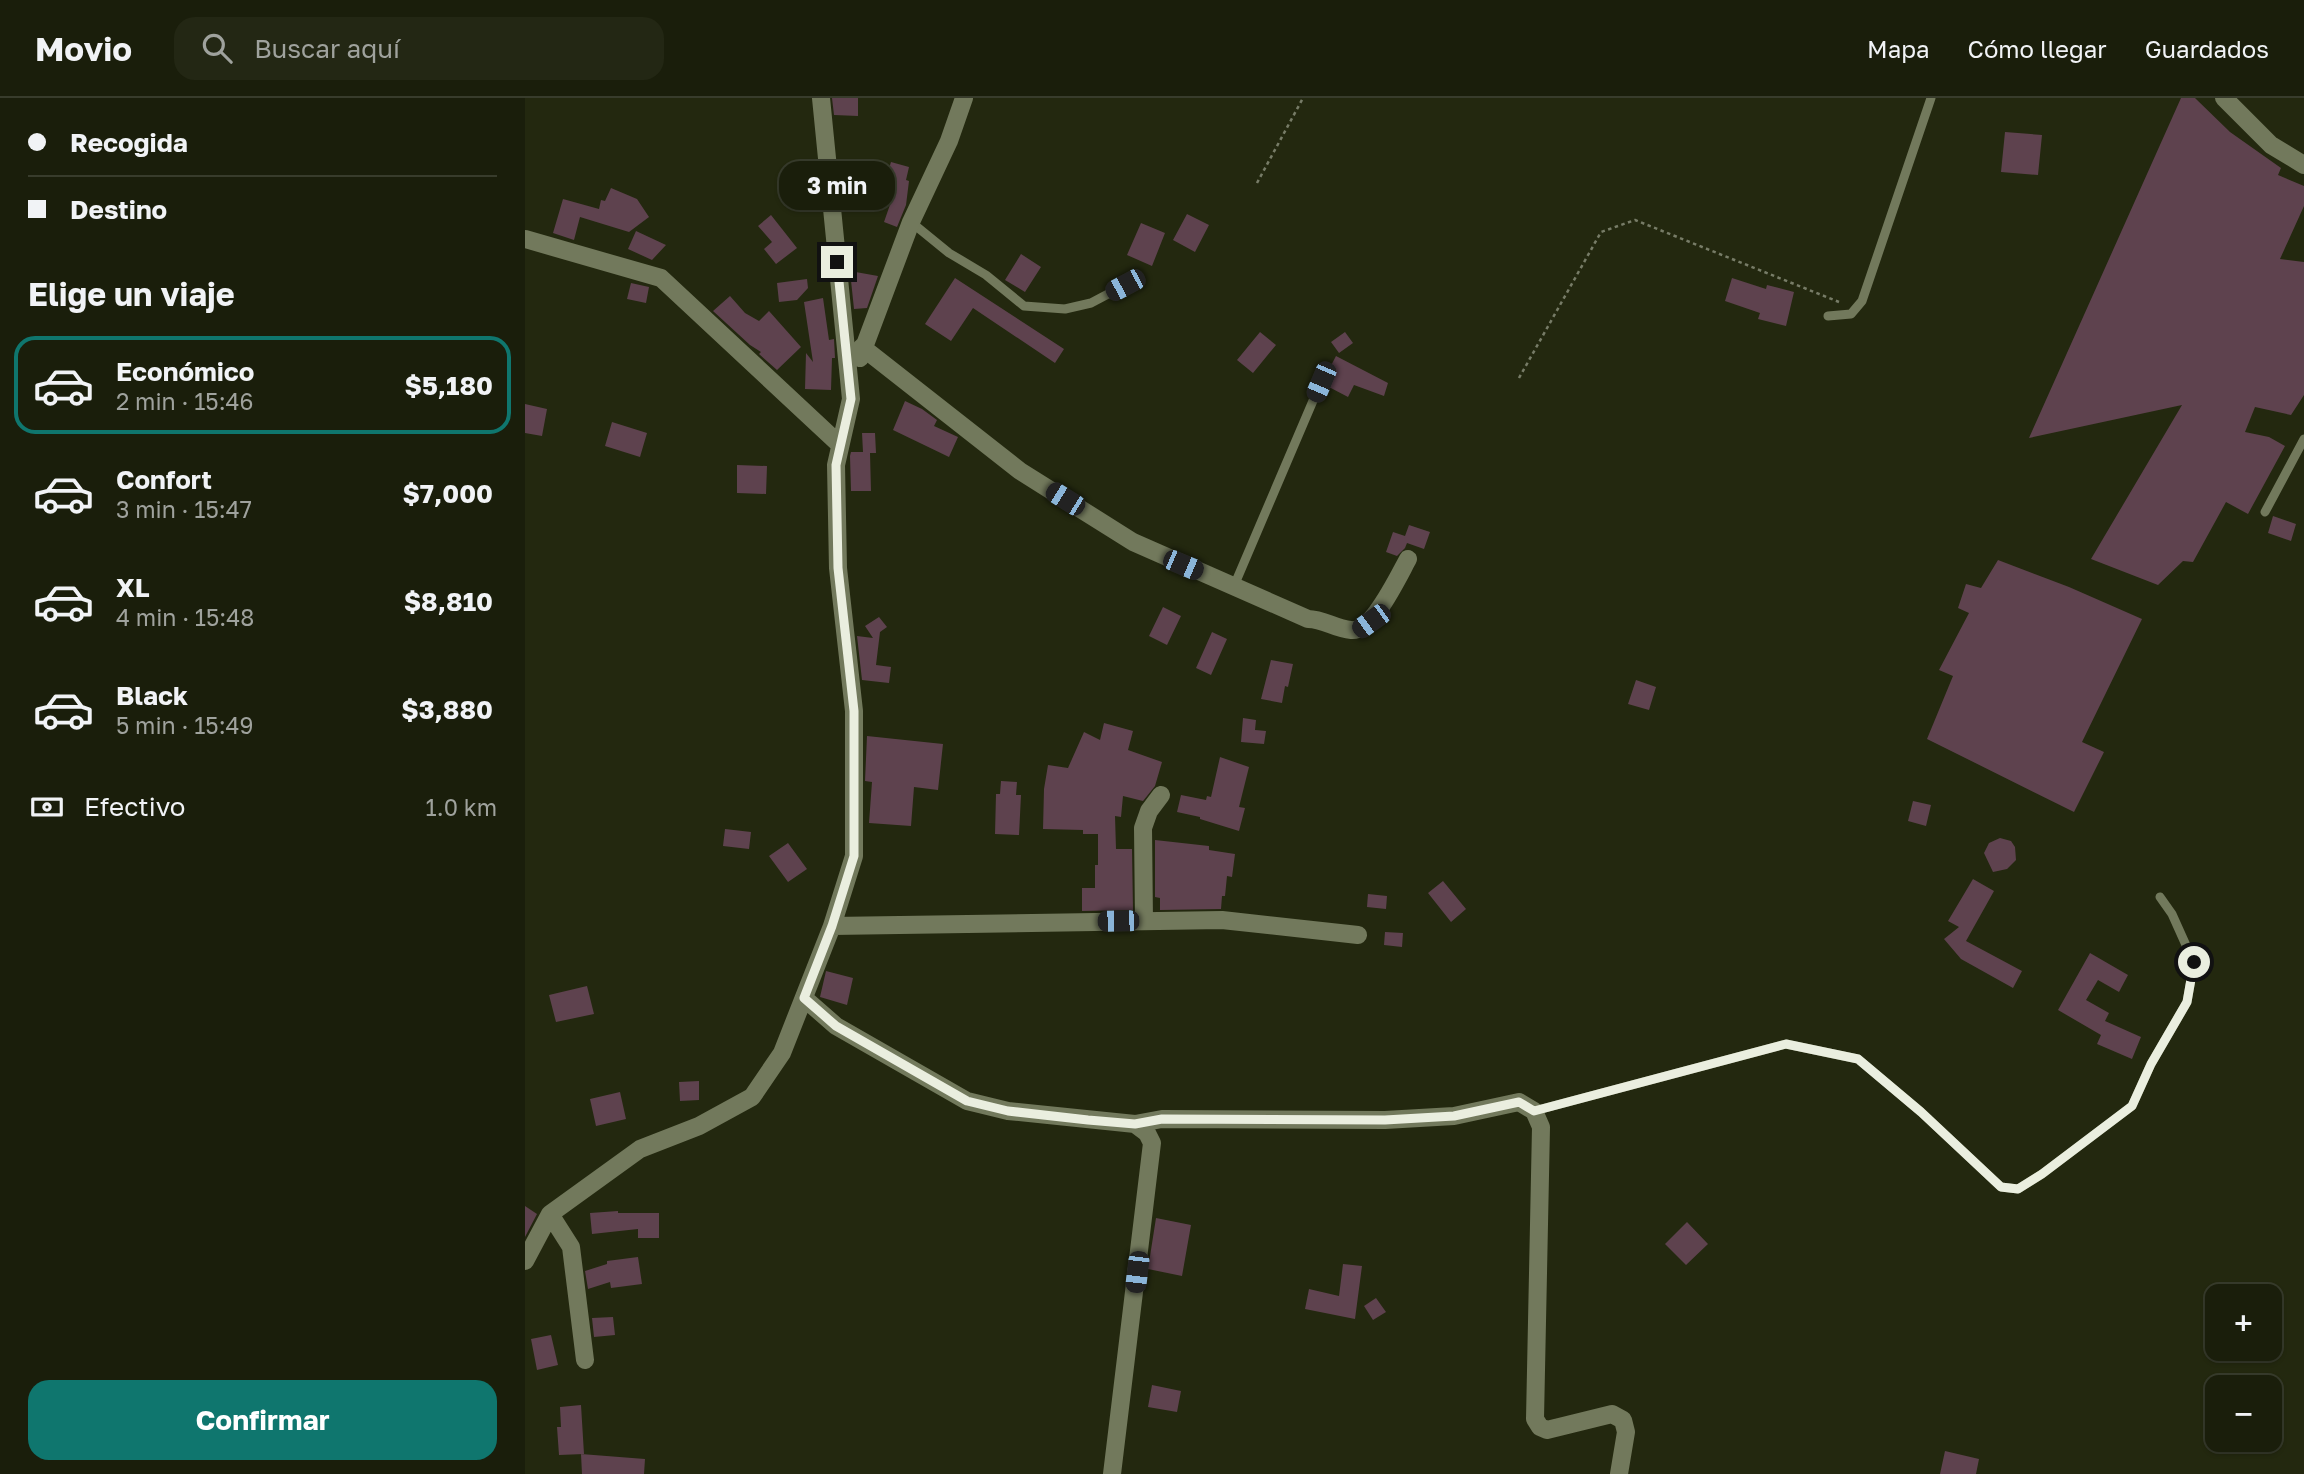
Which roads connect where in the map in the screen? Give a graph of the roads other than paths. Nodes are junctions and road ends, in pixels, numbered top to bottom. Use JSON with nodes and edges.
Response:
{"nodes":[{"id":1,"x":821,"y":98,"type":"edge"},
{"id":2,"x":964,"y":98,"type":"edge"},
{"id":3,"x":1931,"y":98,"type":"edge"},
{"id":4,"x":2224,"y":98,"type":"edge"},
{"id":5,"x":2304,"y":165,"type":"edge"},
{"id":6,"x":911,"y":222,"type":"junction"},
{"id":7,"x":525,"y":239,"type":"edge"},
{"id":8,"x":1125,"y":285,"type":"dead end"},
{"id":9,"x":1828,"y":316,"type":"dead end"},
{"id":10,"x":862,"y":347,"type":"junction"},
{"id":11,"x":1321,"y":382,"type":"dead end"},
{"id":12,"x":851,"y":399,"type":"junction"},
{"id":13,"x":2304,"y":439,"type":"edge"},
{"id":14,"x":839,"y":444,"type":"junction"},
{"id":15,"x":2265,"y":512,"type":"dead end"},
{"id":16,"x":1408,"y":559,"type":"dead end"},
{"id":17,"x":1234,"y":586,"type":"junction"},
{"id":18,"x":1161,"y":795,"type":"dead end"},
{"id":19,"x":2160,"y":897,"type":"dead end"},
{"id":20,"x":1144,"y":921,"type":"junction"},
{"id":21,"x":832,"y":926,"type":"junction"},
{"id":22,"x":1358,"y":935,"type":"dead end"},
{"id":23,"x":804,"y":998,"type":"junction"},
{"id":24,"x":1534,"y":1111,"type":"junction"},
{"id":25,"x":1135,"y":1124,"type":"junction"},
{"id":26,"x":550,"y":1214,"type":"junction"},
{"id":27,"x":525,"y":1261,"type":"edge"},
{"id":28,"x":585,"y":1360,"type":"dead end"},
{"id":29,"x":1112,"y":1474,"type":"edge"},
{"id":30,"x":1619,"y":1474,"type":"edge"}],
"edges":[{"from":1,"to":12,"type":"street"},
{"from":2,"to":6,"type":"street"},
{"from":3,"to":9,"type":"lane"},
{"from":4,"to":5,"type":"street"},
{"from":6,"to":8,"type":"lane"},
{"from":6,"to":10,"type":"street"},
{"from":7,"to":14,"type":"street"},
{"from":10,"to":12,"type":"street"},
{"from":10,"to":17,"type":"street"},
{"from":11,"to":17,"type":"lane"},
{"from":12,"to":14,"type":"street"},
{"from":13,"to":15,"type":"lane"},
{"from":14,"to":21,"type":"street"},
{"from":16,"to":17,"type":"street"},
{"from":18,"to":20,"type":"street"},
{"from":19,"to":24,"type":"lane"},
{"from":20,"to":21,"type":"street"},
{"from":20,"to":22,"type":"street"},
{"from":21,"to":23,"type":"street"},
{"from":23,"to":25,"type":"street"},
{"from":23,"to":26,"type":"street"},
{"from":24,"to":25,"type":"street"},
{"from":24,"to":30,"type":"street"},
{"from":25,"to":29,"type":"street"},
{"from":26,"to":27,"type":"street"},
{"from":26,"to":28,"type":"street"}]}
